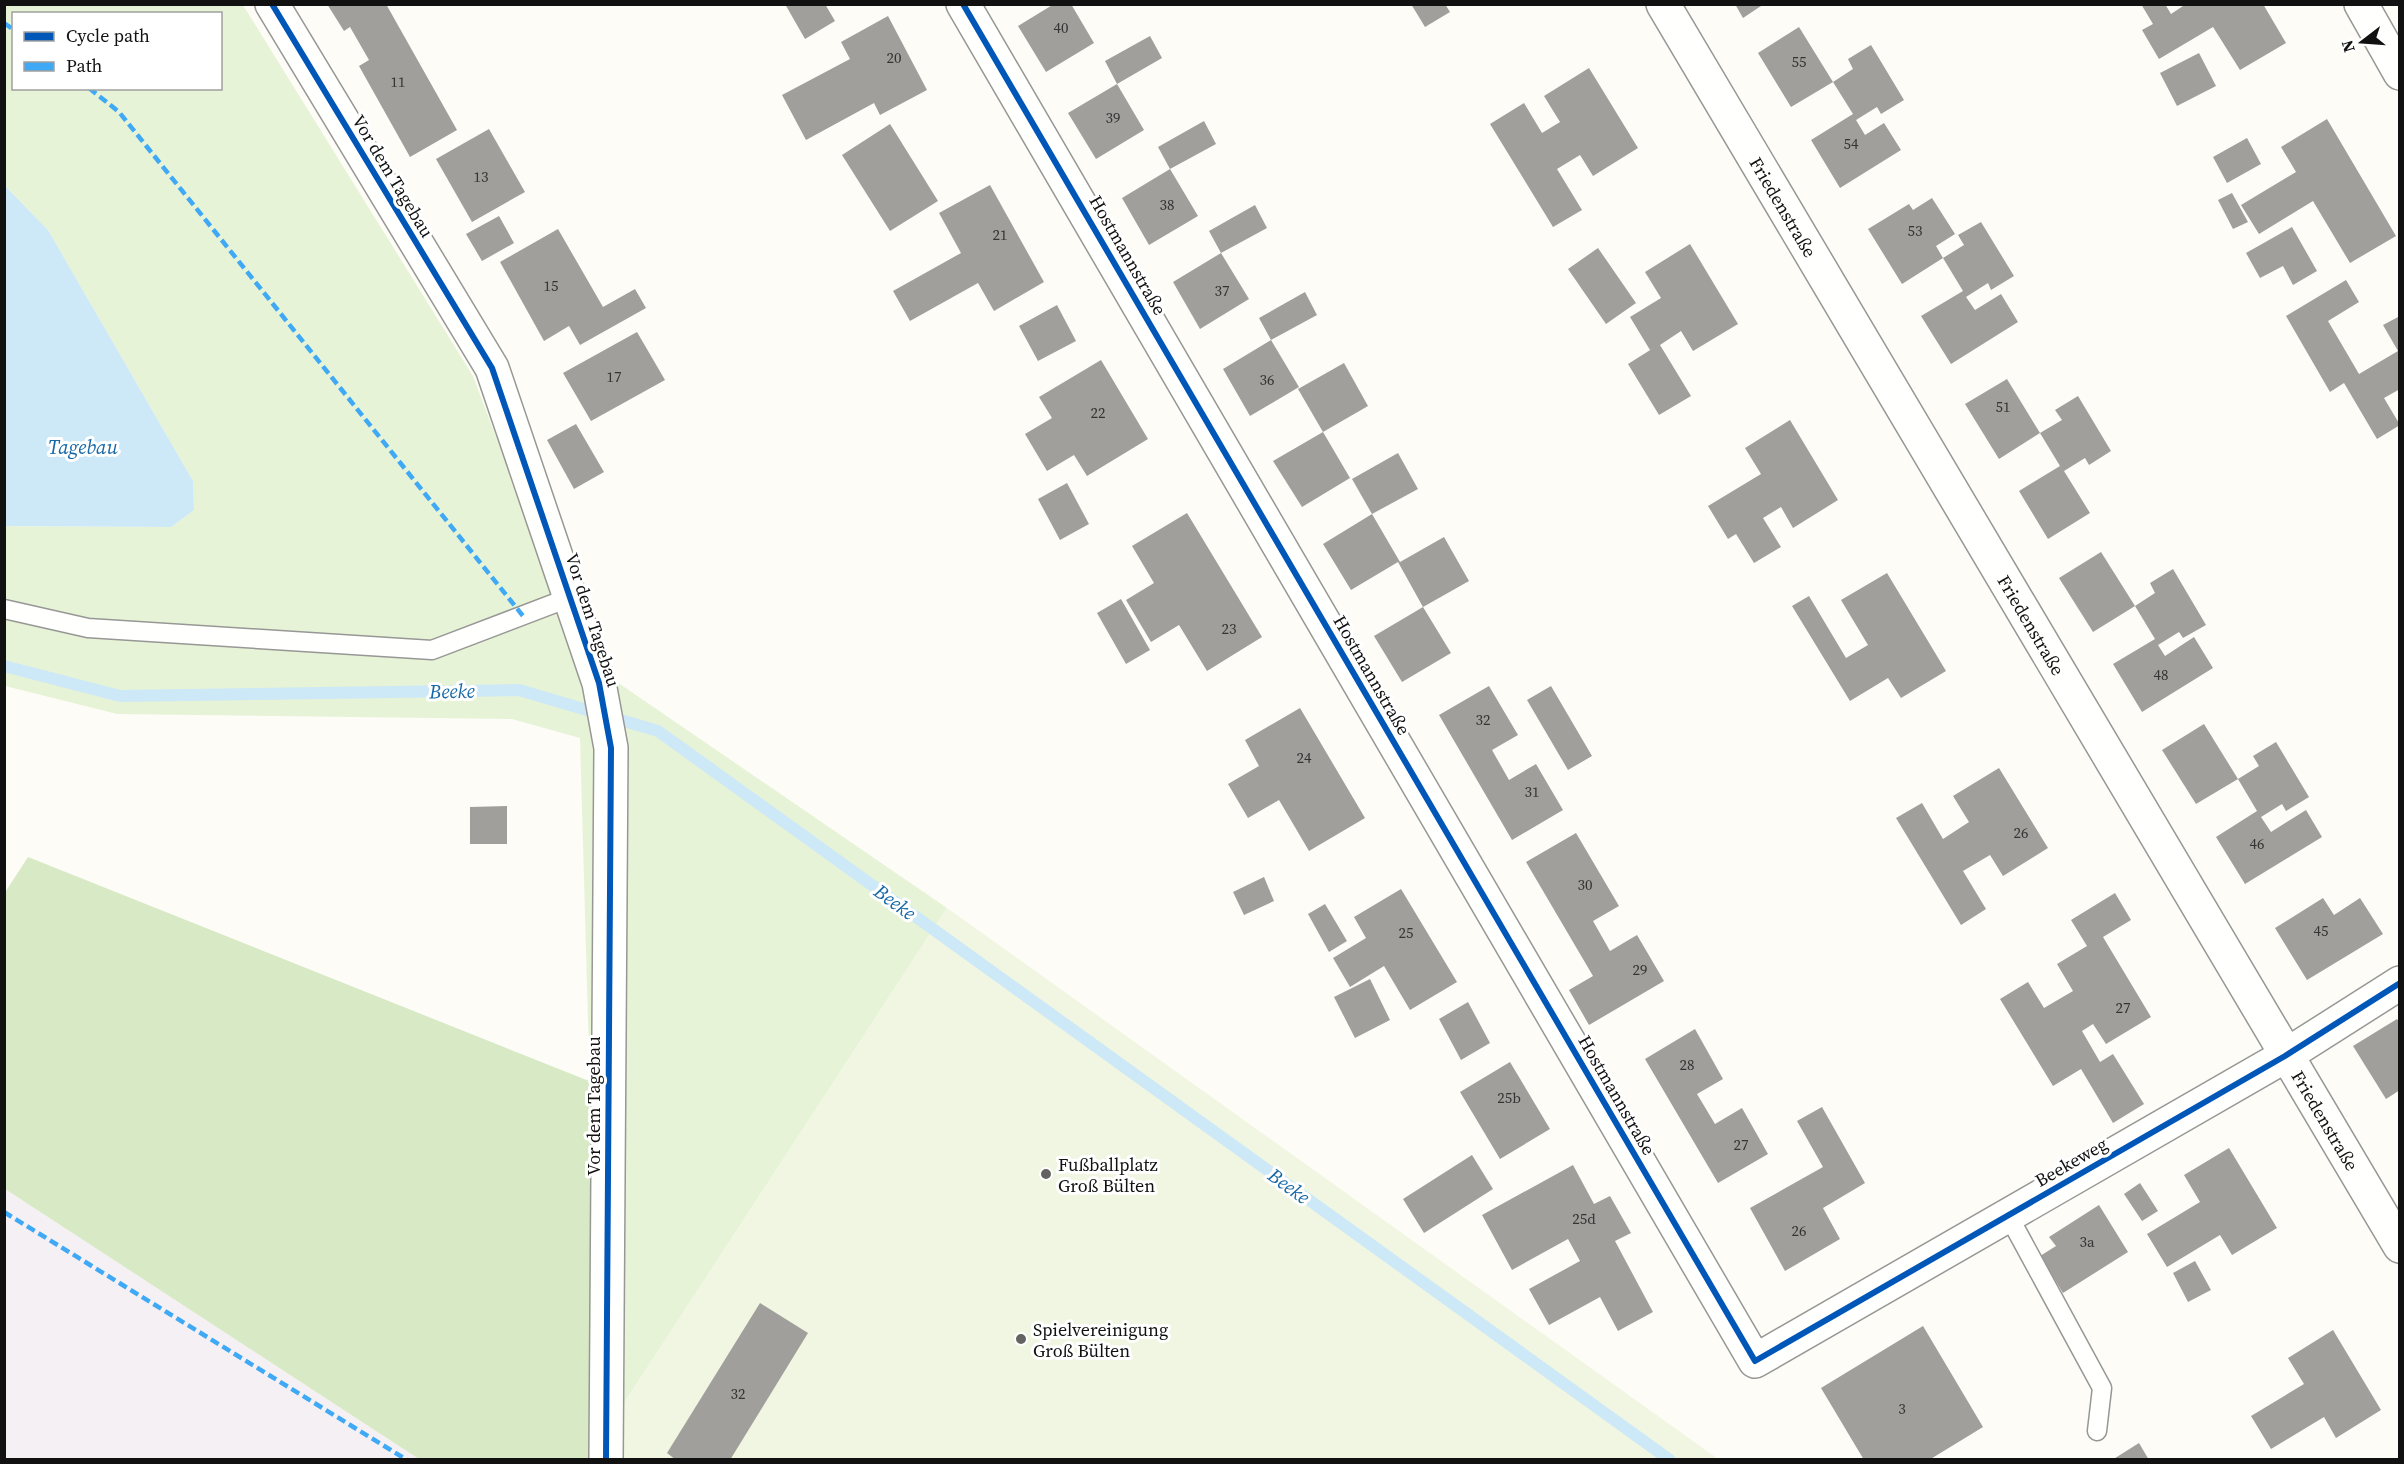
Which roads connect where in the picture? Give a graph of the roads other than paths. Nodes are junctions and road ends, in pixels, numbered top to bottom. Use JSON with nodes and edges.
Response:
{"nodes":[{"id":1,"x":272,"y":4,"type":"edge"},
{"id":2,"x":963,"y":4,"type":"edge"},
{"id":3,"x":1663,"y":4,"type":"edge"},
{"id":4,"x":2361,"y":4,"type":"edge"},
{"id":5,"x":2400,"y":73,"type":"edge"},
{"id":6,"x":571,"y":597,"type":"junction"},
{"id":7,"x":4,"y":609,"type":"edge"},
{"id":8,"x":2400,"y":983,"type":"edge"},
{"id":9,"x":2285,"y":1056,"type":"junction"},
{"id":10,"x":2008,"y":1215,"type":"junction"},
{"id":11,"x":2400,"y":1246,"type":"edge"},
{"id":12,"x":1755,"y":1361,"type":"joint"},
{"id":13,"x":2097,"y":1431,"type":"dead end"},
{"id":14,"x":606,"y":1460,"type":"edge"}],
"edges":[{"from":1,"to":6,"type":"street","name":"Vor dem Tagebau"},
{"from":2,"to":12,"type":"street","name":"Hostmannstraße"},
{"from":3,"to":9,"type":"street","name":"Friedenstraße"},
{"from":4,"to":5,"type":"street"},
{"from":6,"to":7,"type":"lane"},
{"from":6,"to":14,"type":"street","name":"Vor dem Tagebau"},
{"from":8,"to":9,"type":"street","name":"Beekeweg"},
{"from":9,"to":10,"type":"street","name":"Beekeweg"},
{"from":9,"to":11,"type":"street","name":"Friedenstraße"},
{"from":10,"to":12,"type":"street","name":"Beekeweg"},
{"from":10,"to":13,"type":"lane"}]}
